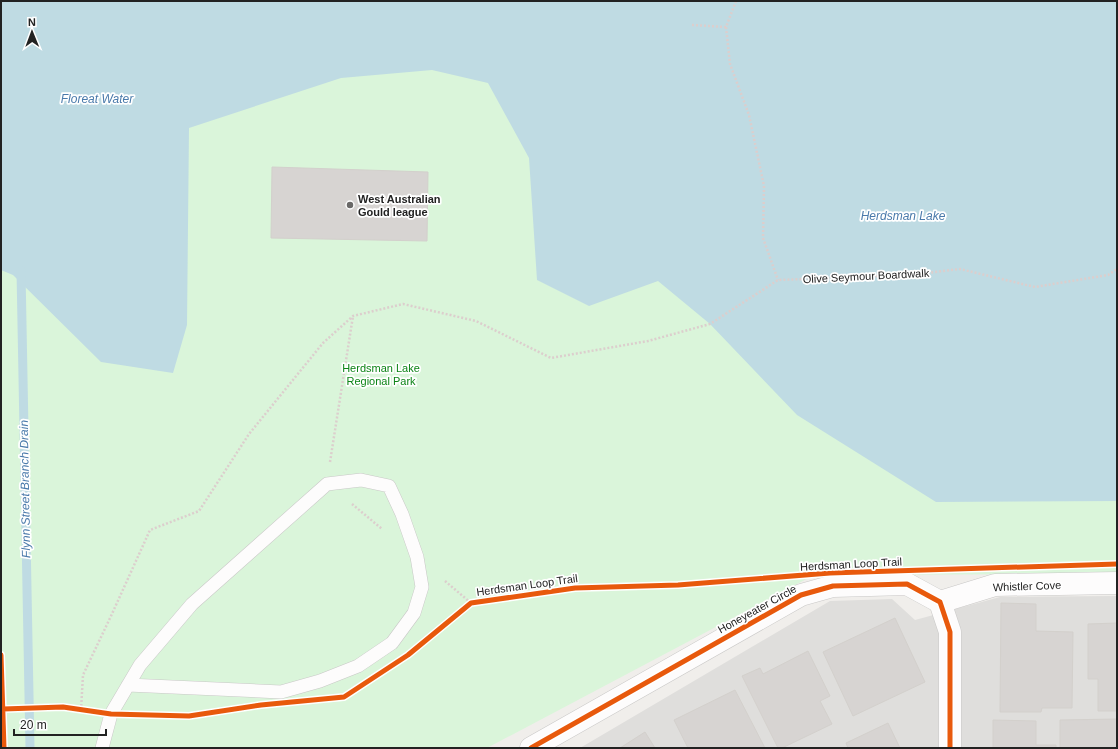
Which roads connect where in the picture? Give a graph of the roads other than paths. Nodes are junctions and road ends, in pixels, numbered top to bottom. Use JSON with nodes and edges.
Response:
{"nodes":[{"id":1,"x":1117,"y":583,"type":"edge"},
{"id":2,"x":940,"y":602,"type":"junction"},
{"id":3,"x":128,"y":685,"type":"junction"},
{"id":4,"x":102,"y":748,"type":"edge"},
{"id":5,"x":531,"y":748,"type":"edge"},
{"id":6,"x":950,"y":748,"type":"edge"}],
"edges":[{"from":1,"to":2,"type":"street","name":"Whistler Cove"},
{"from":2,"to":5,"type":"street","name":"Honeyeater Circle"},
{"from":2,"to":6,"type":"street"},
{"from":3,"to":3,"type":"lane"},
{"from":3,"to":4,"type":"lane"}]}
